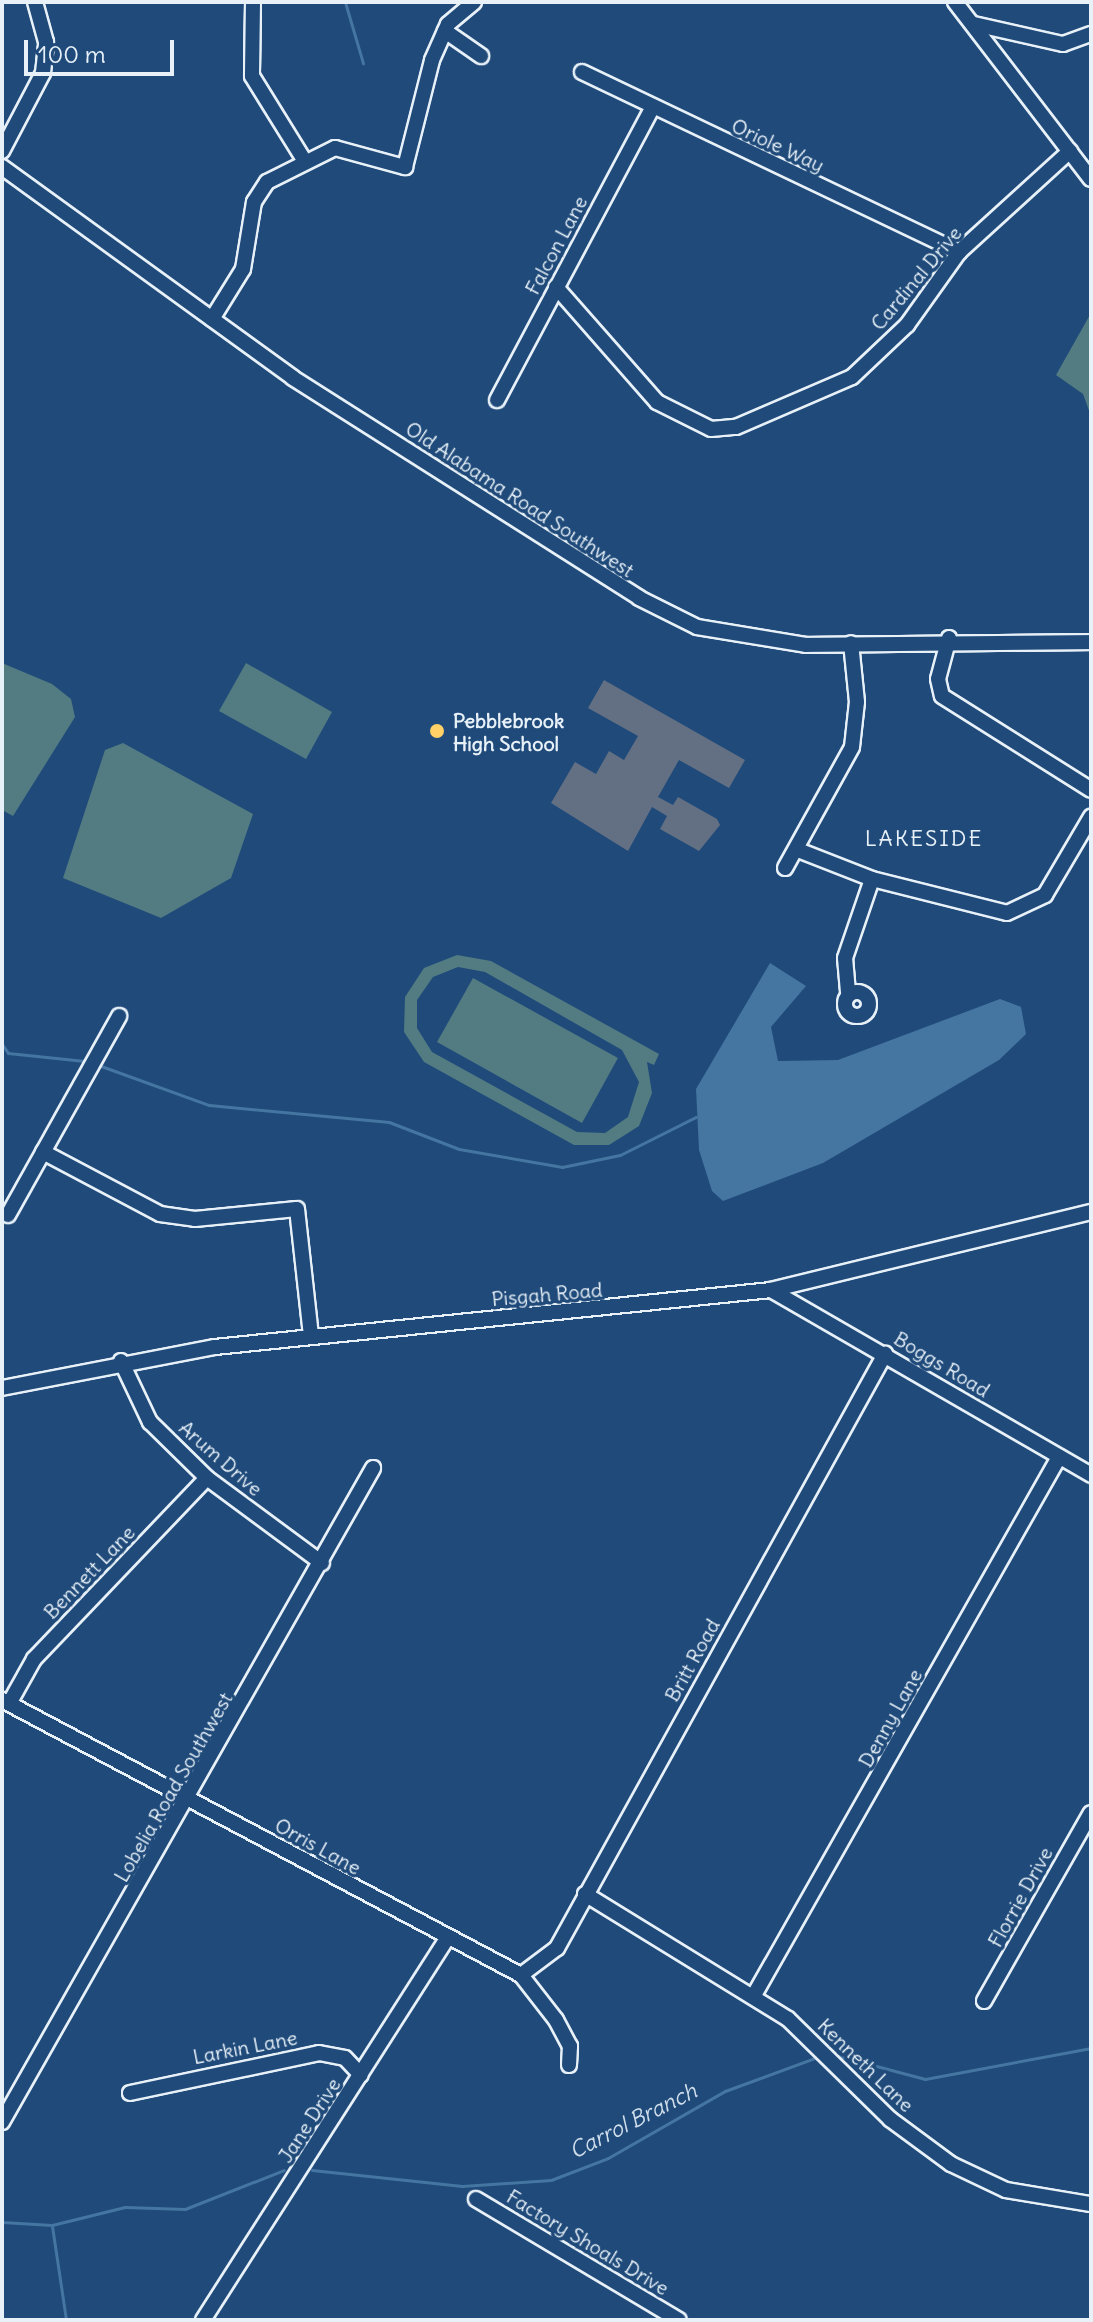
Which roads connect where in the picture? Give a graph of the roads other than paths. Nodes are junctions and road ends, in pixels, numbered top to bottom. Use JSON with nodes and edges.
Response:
{"nodes":[{"id":1,"x":35,"y":2,"type":"edge"},
{"id":2,"x":253,"y":2,"type":"edge"},
{"id":3,"x":474,"y":2,"type":"edge"},
{"id":4,"x":955,"y":2,"type":"edge"},
{"id":5,"x":974,"y":24,"type":"junction"},
{"id":6,"x":445,"y":31,"type":"junction"},
{"id":7,"x":1091,"y":34,"type":"edge"},
{"id":8,"x":481,"y":56,"type":"dead end"},
{"id":9,"x":582,"y":72,"type":"dead end"},
{"id":10,"x":652,"y":108,"type":"junction"},
{"id":11,"x":2,"y":151,"type":"edge"},
{"id":12,"x":1070,"y":151,"type":"junction"},
{"id":13,"x":304,"y":160,"type":"junction"},
{"id":14,"x":2,"y":167,"type":"edge"},
{"id":15,"x":1091,"y":179,"type":"edge"},
{"id":16,"x":959,"y":252,"type":"junction"},
{"id":17,"x":556,"y":287,"type":"junction"},
{"id":18,"x":212,"y":319,"type":"junction"},
{"id":19,"x":497,"y":400,"type":"dead end"},
{"id":20,"x":949,"y":638,"type":"junction"},
{"id":21,"x":1091,"y":642,"type":"edge"},
{"id":22,"x":851,"y":643,"type":"junction"},
{"id":23,"x":1091,"y":790,"type":"edge"},
{"id":24,"x":1091,"y":817,"type":"edge"},
{"id":25,"x":798,"y":850,"type":"junction"},
{"id":26,"x":785,"y":868,"type":"dead end"},
{"id":27,"x":872,"y":879,"type":"junction"},
{"id":28,"x":848,"y":992,"type":"dead end"},
{"id":29,"x":119,"y":1016,"type":"dead end"},
{"id":30,"x":43,"y":1152,"type":"junction"},
{"id":31,"x":1091,"y":1212,"type":"edge"},
{"id":32,"x":8,"y":1215,"type":"dead end"},
{"id":33,"x":771,"y":1290,"type":"junction"},
{"id":34,"x":311,"y":1336,"type":"junction"},
{"id":35,"x":885,"y":1354,"type":"junction"},
{"id":36,"x":121,"y":1361,"type":"junction"},
{"id":37,"x":2,"y":1388,"type":"edge"},
{"id":38,"x":1059,"y":1457,"type":"junction"},
{"id":39,"x":373,"y":1468,"type":"dead end"},
{"id":40,"x":1091,"y":1475,"type":"edge"},
{"id":41,"x":207,"y":1478,"type":"junction"},
{"id":42,"x":322,"y":1563,"type":"junction"},
{"id":43,"x":6,"y":1701,"type":"edge"},
{"id":44,"x":192,"y":1799,"type":"junction"},
{"id":45,"x":1090,"y":1815,"type":"edge"},
{"id":46,"x":585,"y":1894,"type":"junction"},
{"id":47,"x":446,"y":1940,"type":"junction"},
{"id":48,"x":521,"y":1975,"type":"junction"},
{"id":49,"x":753,"y":1997,"type":"junction"},
{"id":50,"x":984,"y":2001,"type":"dead end"},
{"id":51,"x":569,"y":2065,"type":"dead end"},
{"id":52,"x":361,"y":2075,"type":"junction"},
{"id":53,"x":130,"y":2093,"type":"dead end"},
{"id":54,"x":2,"y":2122,"type":"edge"},
{"id":55,"x":476,"y":2199,"type":"dead end"},
{"id":56,"x":1091,"y":2204,"type":"edge"},
{"id":57,"x":203,"y":2320,"type":"edge"},
{"id":58,"x":679,"y":2320,"type":"edge"}],
"edges":[{"from":1,"to":11,"type":"street"},
{"from":2,"to":13,"type":"street"},
{"from":3,"to":6,"type":"street"},
{"from":4,"to":5,"type":"street"},
{"from":5,"to":7,"type":"street"},
{"from":5,"to":12,"type":"street"},
{"from":6,"to":8,"type":"street"},
{"from":6,"to":13,"type":"street"},
{"from":9,"to":10,"type":"street","name":"Oriole Way"},
{"from":10,"to":16,"type":"street","name":"Oriole Way"},
{"from":10,"to":17,"type":"street","name":"Falcon Lane"},
{"from":12,"to":15,"type":"street"},
{"from":12,"to":16,"type":"street","name":"Cardinal Drive"},
{"from":13,"to":18,"type":"street"},
{"from":14,"to":18,"type":"street","name":"Old Alabama Road Southwest"},
{"from":16,"to":17,"type":"street","name":"Cardinal Drive"},
{"from":17,"to":19,"type":"street","name":"Falcon Lane"},
{"from":18,"to":22,"type":"street","name":"Old Alabama Road Southwest"},
{"from":20,"to":21,"type":"street","name":"Old Alabama Road Southwest"},
{"from":20,"to":22,"type":"street","name":"Old Alabama Road Southwest"},
{"from":20,"to":23,"type":"street"},
{"from":22,"to":25,"type":"street"},
{"from":24,"to":27,"type":"street"},
{"from":25,"to":26,"type":"street"},
{"from":25,"to":27,"type":"street"},
{"from":27,"to":28,"type":"street"},
{"from":29,"to":30,"type":"street"},
{"from":30,"to":32,"type":"street"},
{"from":30,"to":34,"type":"street"},
{"from":31,"to":33,"type":"street","name":"Pisgah Road"},
{"from":33,"to":34,"type":"street","name":"Pisgah Road"},
{"from":33,"to":35,"type":"street","name":"Boggs Road"},
{"from":34,"to":36,"type":"street","name":"Pisgah Road"},
{"from":35,"to":38,"type":"street","name":"Boggs Road"},
{"from":35,"to":46,"type":"street","name":"Britt Road"},
{"from":36,"to":37,"type":"street","name":"Pisgah Road"},
{"from":36,"to":41,"type":"street","name":"Arum Drive"},
{"from":38,"to":40,"type":"street","name":"Boggs Road"},
{"from":38,"to":49,"type":"street","name":"Denny Lane"},
{"from":39,"to":42,"type":"street","name":"Lobelia Road Southwest"},
{"from":41,"to":42,"type":"street","name":"Arum Drive"},
{"from":41,"to":43,"type":"street","name":"Bennett Lane"},
{"from":42,"to":44,"type":"street","name":"Lobelia Road Southwest"},
{"from":43,"to":44,"type":"street","name":"Orris Lane"},
{"from":44,"to":47,"type":"street","name":"Orris Lane"},
{"from":44,"to":54,"type":"street","name":"Lobelia Road Southwest"},
{"from":45,"to":50,"type":"street","name":"Florrie Drive"},
{"from":46,"to":48,"type":"street","name":"Britt Road"},
{"from":46,"to":49,"type":"street","name":"Kenneth Lane"},
{"from":47,"to":48,"type":"street","name":"Orris Lane"},
{"from":47,"to":52,"type":"street","name":"Jane Drive"},
{"from":48,"to":51,"type":"street","name":"Orris Lane"},
{"from":49,"to":56,"type":"street","name":"Kenneth Lane"},
{"from":52,"to":53,"type":"street","name":"Larkin Lane"},
{"from":52,"to":57,"type":"street","name":"Jane Drive"},
{"from":55,"to":58,"type":"street","name":"Factory Shoals Drive"}]}
